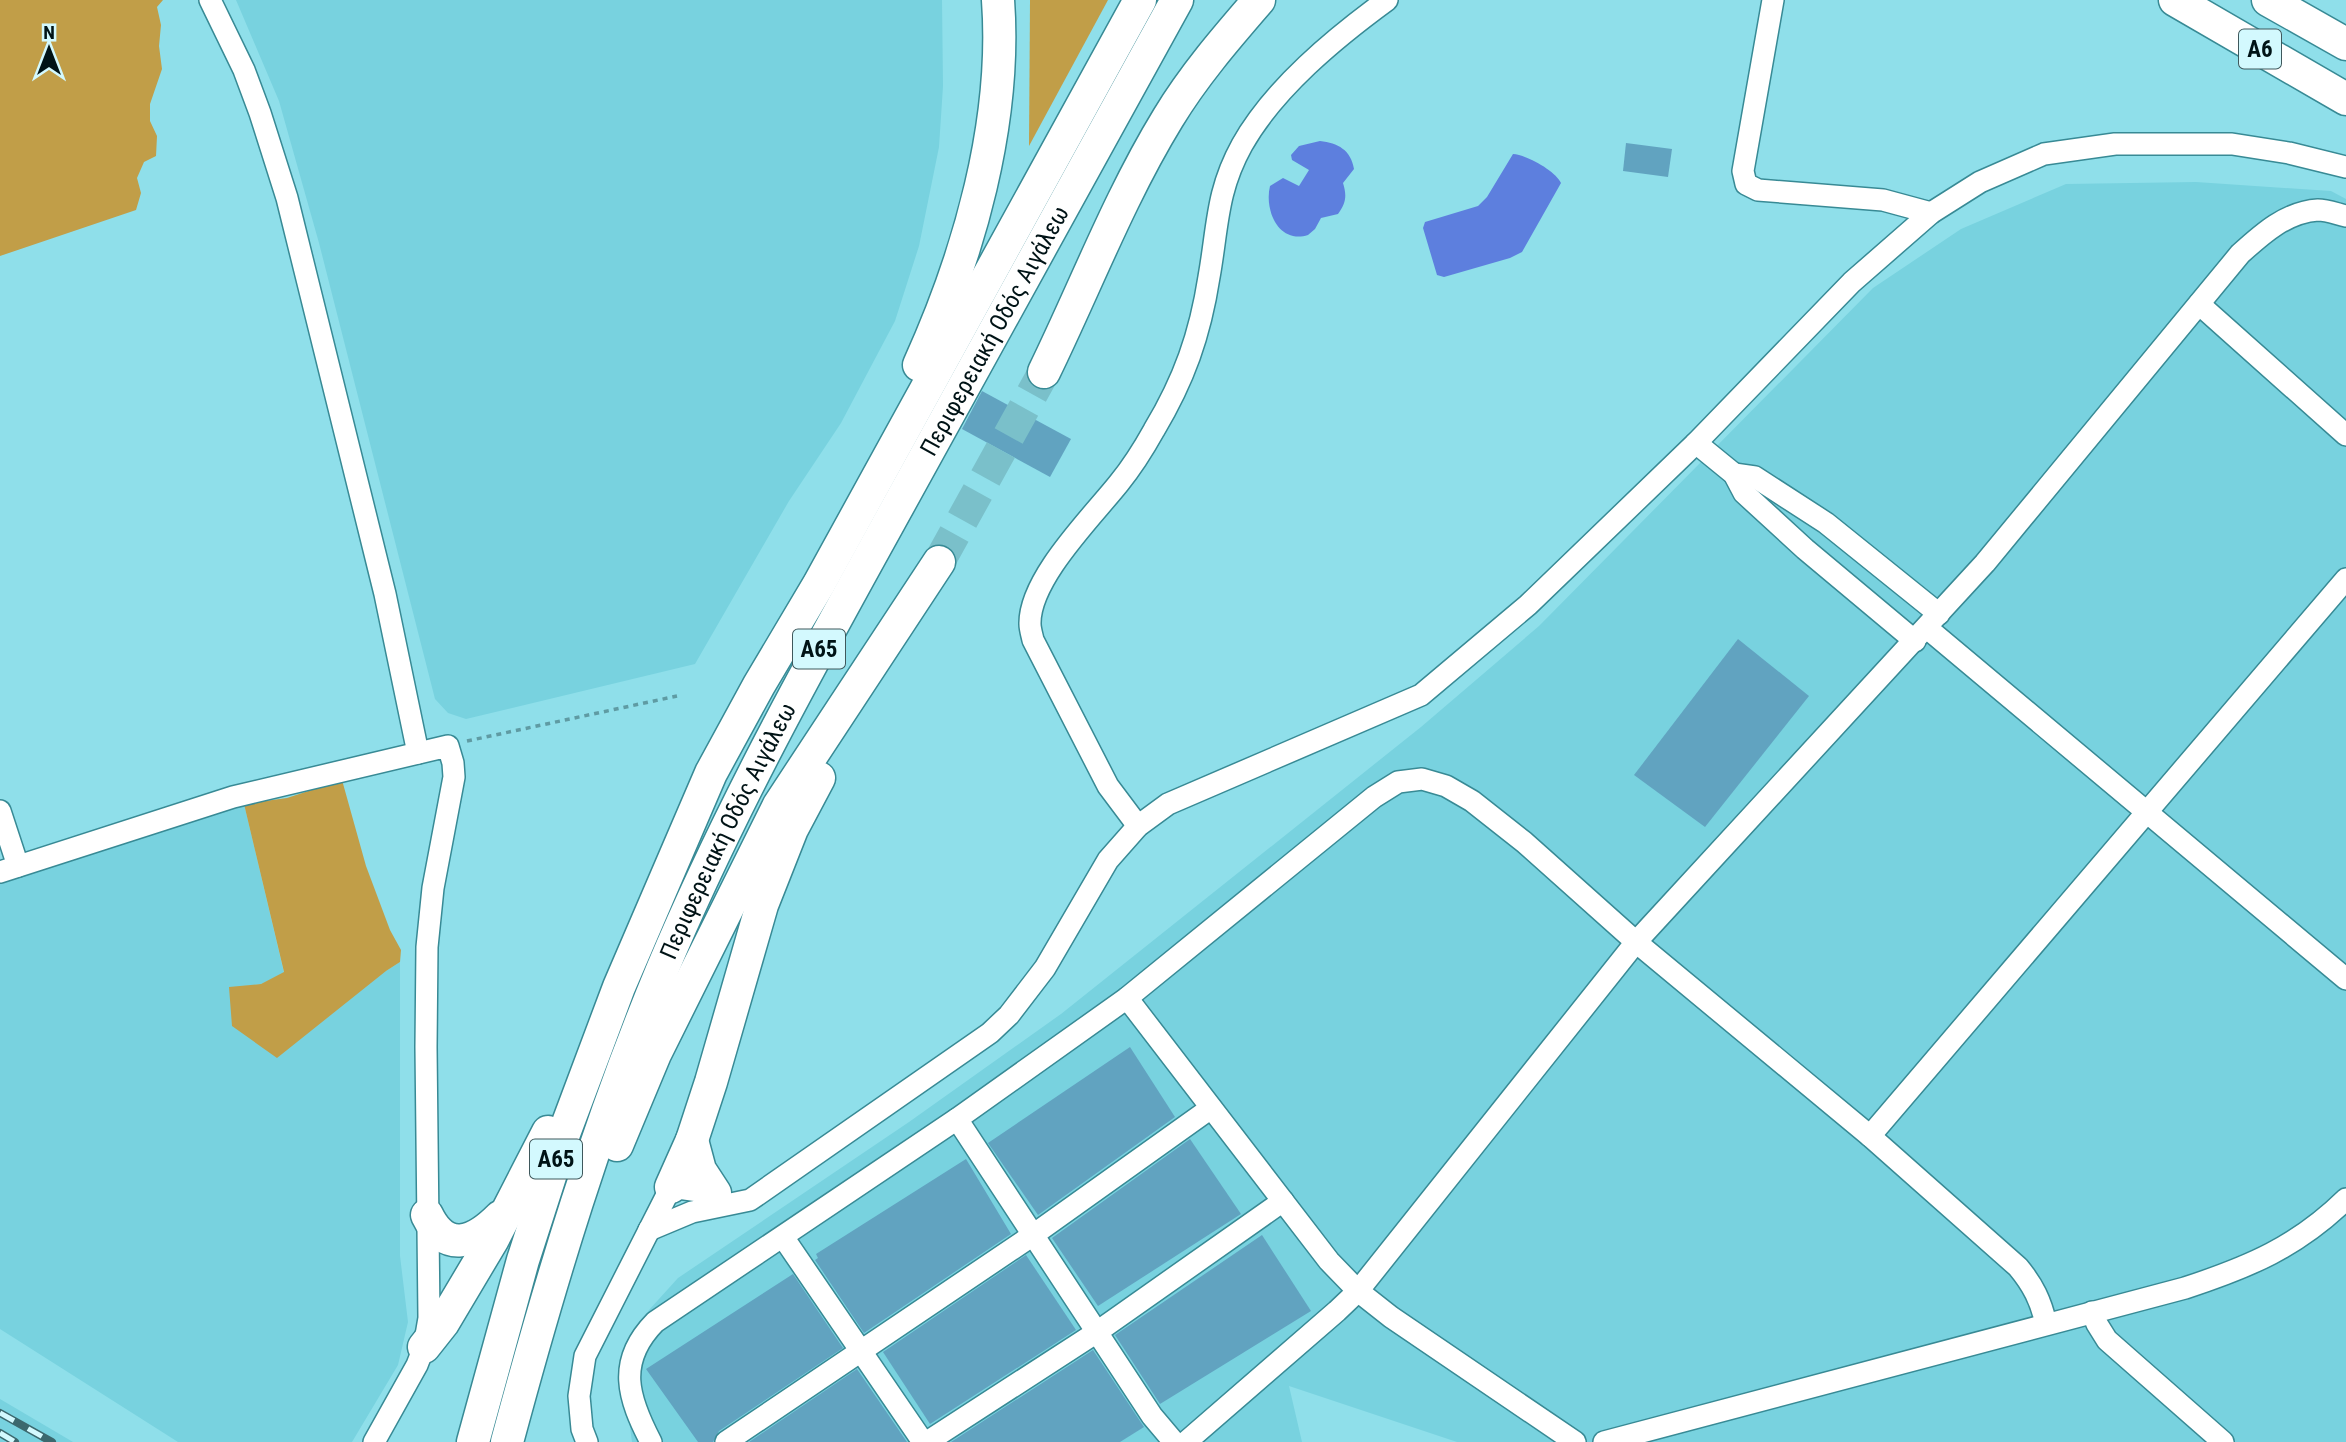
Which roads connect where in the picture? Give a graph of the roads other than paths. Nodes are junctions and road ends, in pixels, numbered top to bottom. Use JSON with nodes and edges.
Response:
{"nodes":[{"id":1,"x":210,"y":0,"type":"edge"},
{"id":2,"x":998,"y":0,"type":"edge"},
{"id":3,"x":1140,"y":0,"type":"edge"},
{"id":4,"x":1177,"y":0,"type":"edge"},
{"id":5,"x":1259,"y":0,"type":"edge"},
{"id":6,"x":1387,"y":0,"type":"edge"},
{"id":7,"x":1773,"y":0,"type":"edge"},
{"id":8,"x":2175,"y":0,"type":"edge"},
{"id":9,"x":2268,"y":0,"type":"edge"},
{"id":10,"x":2346,"y":44,"type":"edge"},
{"id":11,"x":2346,"y":99,"type":"edge"},
{"id":12,"x":2346,"y":167,"type":"edge"},
{"id":13,"x":1931,"y":212,"type":"junction"},
{"id":14,"x":2346,"y":216,"type":"edge"},
{"id":15,"x":2199,"y":304,"type":"junction"},
{"id":16,"x":1044,"y":372,"type":"tunnel mouth"},
{"id":17,"x":2346,"y":435,"type":"edge"},
{"id":18,"x":1696,"y":443,"type":"junction"},
{"id":19,"x":1734,"y":474,"type":"junction"},
{"id":20,"x":939,"y":562,"type":"tunnel mouth"},
{"id":21,"x":2346,"y":579,"type":"edge"},
{"id":22,"x":819,"y":584,"type":"junction"},
{"id":23,"x":908,"y":612,"type":"junction"},
{"id":24,"x":1927,"y":628,"type":"junction"},
{"id":25,"x":418,"y":753,"type":"junction"},
{"id":26,"x":0,"y":811,"type":"edge"},
{"id":27,"x":2147,"y":812,"type":"junction"},
{"id":28,"x":1138,"y":826,"type":"junction"},
{"id":29,"x":9,"y":869,"type":"edge"},
{"id":30,"x":664,"y":885,"type":"junction"},
{"id":31,"x":1636,"y":942,"type":"junction"},
{"id":32,"x":2346,"y":979,"type":"edge"},
{"id":33,"x":1127,"y":998,"type":"junction"},
{"id":34,"x":1211,"y":1108,"type":"junction"},
{"id":35,"x":957,"y":1119,"type":"junction"},
{"id":36,"x":1870,"y":1136,"type":"junction"},
{"id":37,"x":692,"y":1140,"type":"junction"},
{"id":38,"x":671,"y":1187,"type":"junction"},
{"id":39,"x":715,"y":1193,"type":"junction"},
{"id":40,"x":2346,"y":1199,"type":"edge"},
{"id":41,"x":750,"y":1200,"type":"junction"},
{"id":42,"x":1283,"y":1201,"type":"junction"},
{"id":43,"x":512,"y":1203,"type":"junction"},
{"id":44,"x":427,"y":1215,"type":"junction"},
{"id":45,"x":649,"y":1230,"type":"junction"},
{"id":46,"x":1033,"y":1234,"type":"junction"},
{"id":47,"x":783,"y":1237,"type":"junction"},
{"id":48,"x":1358,"y":1291,"type":"junction"},
{"id":49,"x":2092,"y":1312,"type":"junction"},
{"id":50,"x":2046,"y":1324,"type":"junction"},
{"id":51,"x":537,"y":1332,"type":"junction"},
{"id":52,"x":1097,"y":1332,"type":"junction"},
{"id":53,"x":424,"y":1347,"type":"junction"},
{"id":54,"x":861,"y":1352,"type":"junction"},
{"id":55,"x":374,"y":1442,"type":"edge"},
{"id":56,"x":473,"y":1442,"type":"edge"},
{"id":57,"x":507,"y":1442,"type":"edge"},
{"id":58,"x":587,"y":1442,"type":"edge"},
{"id":59,"x":651,"y":1442,"type":"edge"},
{"id":60,"x":726,"y":1442,"type":"edge"},
{"id":61,"x":925,"y":1442,"type":"edge"},
{"id":62,"x":1174,"y":1442,"type":"edge"},
{"id":63,"x":1186,"y":1442,"type":"edge"},
{"id":64,"x":1575,"y":1442,"type":"edge"},
{"id":65,"x":1604,"y":1442,"type":"edge"},
{"id":66,"x":2223,"y":1442,"type":"edge"}],
"edges":[{"from":1,"to":25,"type":"street"},
{"from":2,"to":22,"type":"highway"},
{"from":3,"to":22,"type":"highway","name":"Περιφερειακή Οδός Αιγάλεω","number":"Α65"},
{"from":4,"to":51,"type":"highway","name":"Περιφερειακή Οδός Αιγάλεω","number":"Α65"},
{"from":5,"to":16,"type":"highway"},
{"from":6,"to":28,"type":"street"},
{"from":7,"to":13,"type":"street"},
{"from":8,"to":11,"type":"highway","number":"Α6"},
{"from":9,"to":10,"type":"highway","number":"Α6"},
{"from":12,"to":13,"type":"street"},
{"from":13,"to":18,"type":"street"},
{"from":14,"to":15,"type":"street"},
{"from":15,"to":17,"type":"street"},
{"from":15,"to":24,"type":"street"},
{"from":18,"to":19,"type":"street"},
{"from":18,"to":28,"type":"street"},
{"from":19,"to":24,"type":"street"},
{"from":19,"to":24,"type":"street"},
{"from":20,"to":23,"type":"highway"},
{"from":21,"to":27,"type":"street"},
{"from":22,"to":30,"type":"highway","name":"Περιφερειακή Οδός Αιγάλεω","number":"Α65"},
{"from":23,"to":37,"type":"highway"},
{"from":23,"to":51,"type":"highway"},
{"from":24,"to":27,"type":"street"},
{"from":24,"to":31,"type":"street"},
{"from":25,"to":29,"type":"street"},
{"from":25,"to":44,"type":"street"},
{"from":26,"to":29,"type":"street"},
{"from":27,"to":32,"type":"street"},
{"from":27,"to":36,"type":"street"},
{"from":28,"to":41,"type":"street"},
{"from":30,"to":43,"type":"highway"},
{"from":30,"to":56,"type":"highway","name":"Περιφερειακή Οδός Αιγάλεω","number":"Α65"},
{"from":31,"to":33,"type":"street"},
{"from":31,"to":36,"type":"street"},
{"from":31,"to":48,"type":"street"},
{"from":33,"to":34,"type":"street"},
{"from":33,"to":35,"type":"street"},
{"from":34,"to":42,"type":"street"},
{"from":34,"to":46,"type":"street"},
{"from":35,"to":46,"type":"street"},
{"from":35,"to":47,"type":"street"},
{"from":36,"to":50,"type":"street"},
{"from":37,"to":38,"type":"highway"},
{"from":37,"to":39,"type":"highway"},
{"from":38,"to":39,"type":"street"},
{"from":38,"to":45,"type":"street"},
{"from":39,"to":41,"type":"street"},
{"from":40,"to":49,"type":"street"},
{"from":41,"to":45,"type":"street"},
{"from":42,"to":48,"type":"street"},
{"from":42,"to":52,"type":"street"},
{"from":43,"to":44,"type":"highway"},
{"from":43,"to":53,"type":"highway"},
{"from":44,"to":53,"type":"street"},
{"from":45,"to":58,"type":"street"},
{"from":46,"to":52,"type":"street"},
{"from":46,"to":54,"type":"street"},
{"from":47,"to":54,"type":"street"},
{"from":47,"to":59,"type":"street"},
{"from":48,"to":63,"type":"street"},
{"from":48,"to":64,"type":"street"},
{"from":49,"to":50,"type":"street"},
{"from":49,"to":66,"type":"street"},
{"from":50,"to":65,"type":"street"},
{"from":51,"to":57,"type":"highway","name":"Περιφερειακή Οδός Αιγάλεω","number":"Α65"},
{"from":52,"to":61,"type":"street"},
{"from":52,"to":62,"type":"street"},
{"from":53,"to":55,"type":"street"},
{"from":54,"to":60,"type":"street"},
{"from":54,"to":61,"type":"street"}]}
